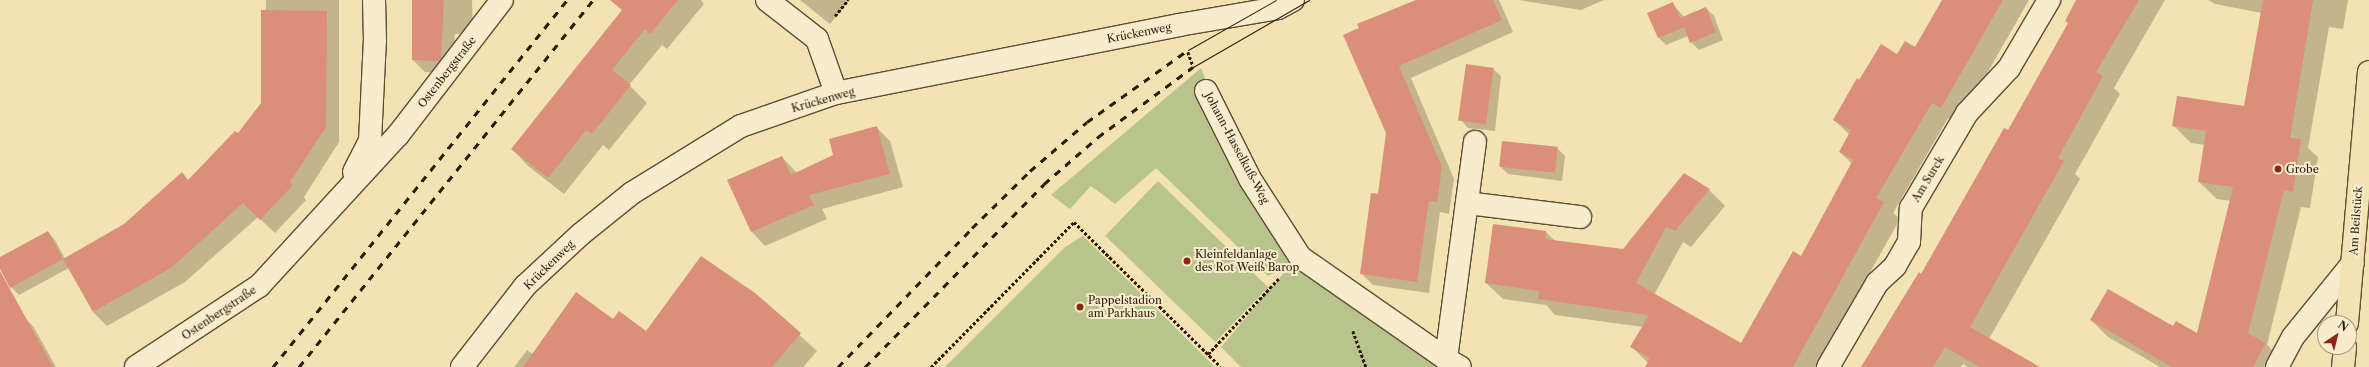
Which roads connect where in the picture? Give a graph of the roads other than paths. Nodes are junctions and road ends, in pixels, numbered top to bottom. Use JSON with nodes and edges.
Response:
{"nodes":[{"id":1,"x":374,"y":0,"type":"edge"},
{"id":2,"x":502,"y":0,"type":"edge"},
{"id":3,"x":767,"y":0,"type":"edge"},
{"id":4,"x":1293,"y":0,"type":"edge"},
{"id":5,"x":2049,"y":0,"type":"edge"},
{"id":6,"x":2369,"y":72,"type":"edge"},
{"id":7,"x":1206,"y":91,"type":"road end"},
{"id":8,"x":836,"y":93,"type":"junction"},
{"id":9,"x":1475,"y":142,"type":"dead end"},
{"id":10,"x":342,"y":196,"type":"junction"},
{"id":11,"x":1466,"y":203,"type":"junction"},
{"id":12,"x":1580,"y":217,"type":"dead end"},
{"id":13,"x":2353,"y":263,"type":"junction"},
{"id":14,"x":2348,"y":315,"type":"edge"},
{"id":15,"x":2344,"y":355,"type":"edge"},
{"id":16,"x":1453,"y":363,"type":"edge"},
{"id":17,"x":136,"y":367,"type":"edge"},
{"id":18,"x":462,"y":367,"type":"edge"},
{"id":19,"x":1828,"y":367,"type":"edge"},
{"id":20,"x":2277,"y":367,"type":"edge"},
{"id":21,"x":2343,"y":367,"type":"edge"}],
"edges":[{"from":1,"to":10,"type":"street","name":"Ostenbergstraße"},
{"from":2,"to":10,"type":"street","name":"Ostenbergstraße"},
{"from":3,"to":8,"type":"street"},
{"from":4,"to":8,"type":"street","name":"Krückenweg"},
{"from":5,"to":19,"type":"street","name":"Am Surck"},
{"from":6,"to":13,"type":"main road","name":"Am Beilstück"},
{"from":7,"to":16,"type":"street","name":"Johann-Hasselkuß-Weg"},
{"from":8,"to":18,"type":"street","name":"Krückenweg"},
{"from":9,"to":11,"type":"street","name":"Johann-Hasselkuß-Weg"},
{"from":10,"to":17,"type":"street","name":"Ostenbergstraße"},
{"from":11,"to":12,"type":"street"},
{"from":11,"to":16,"type":"street","name":"Johann-Hasselkuß-Weg"},
{"from":13,"to":14,"type":"main road","name":"Am Beilstück"},
{"from":13,"to":20,"type":"street"},
{"from":15,"to":21,"type":"main road"}]}
